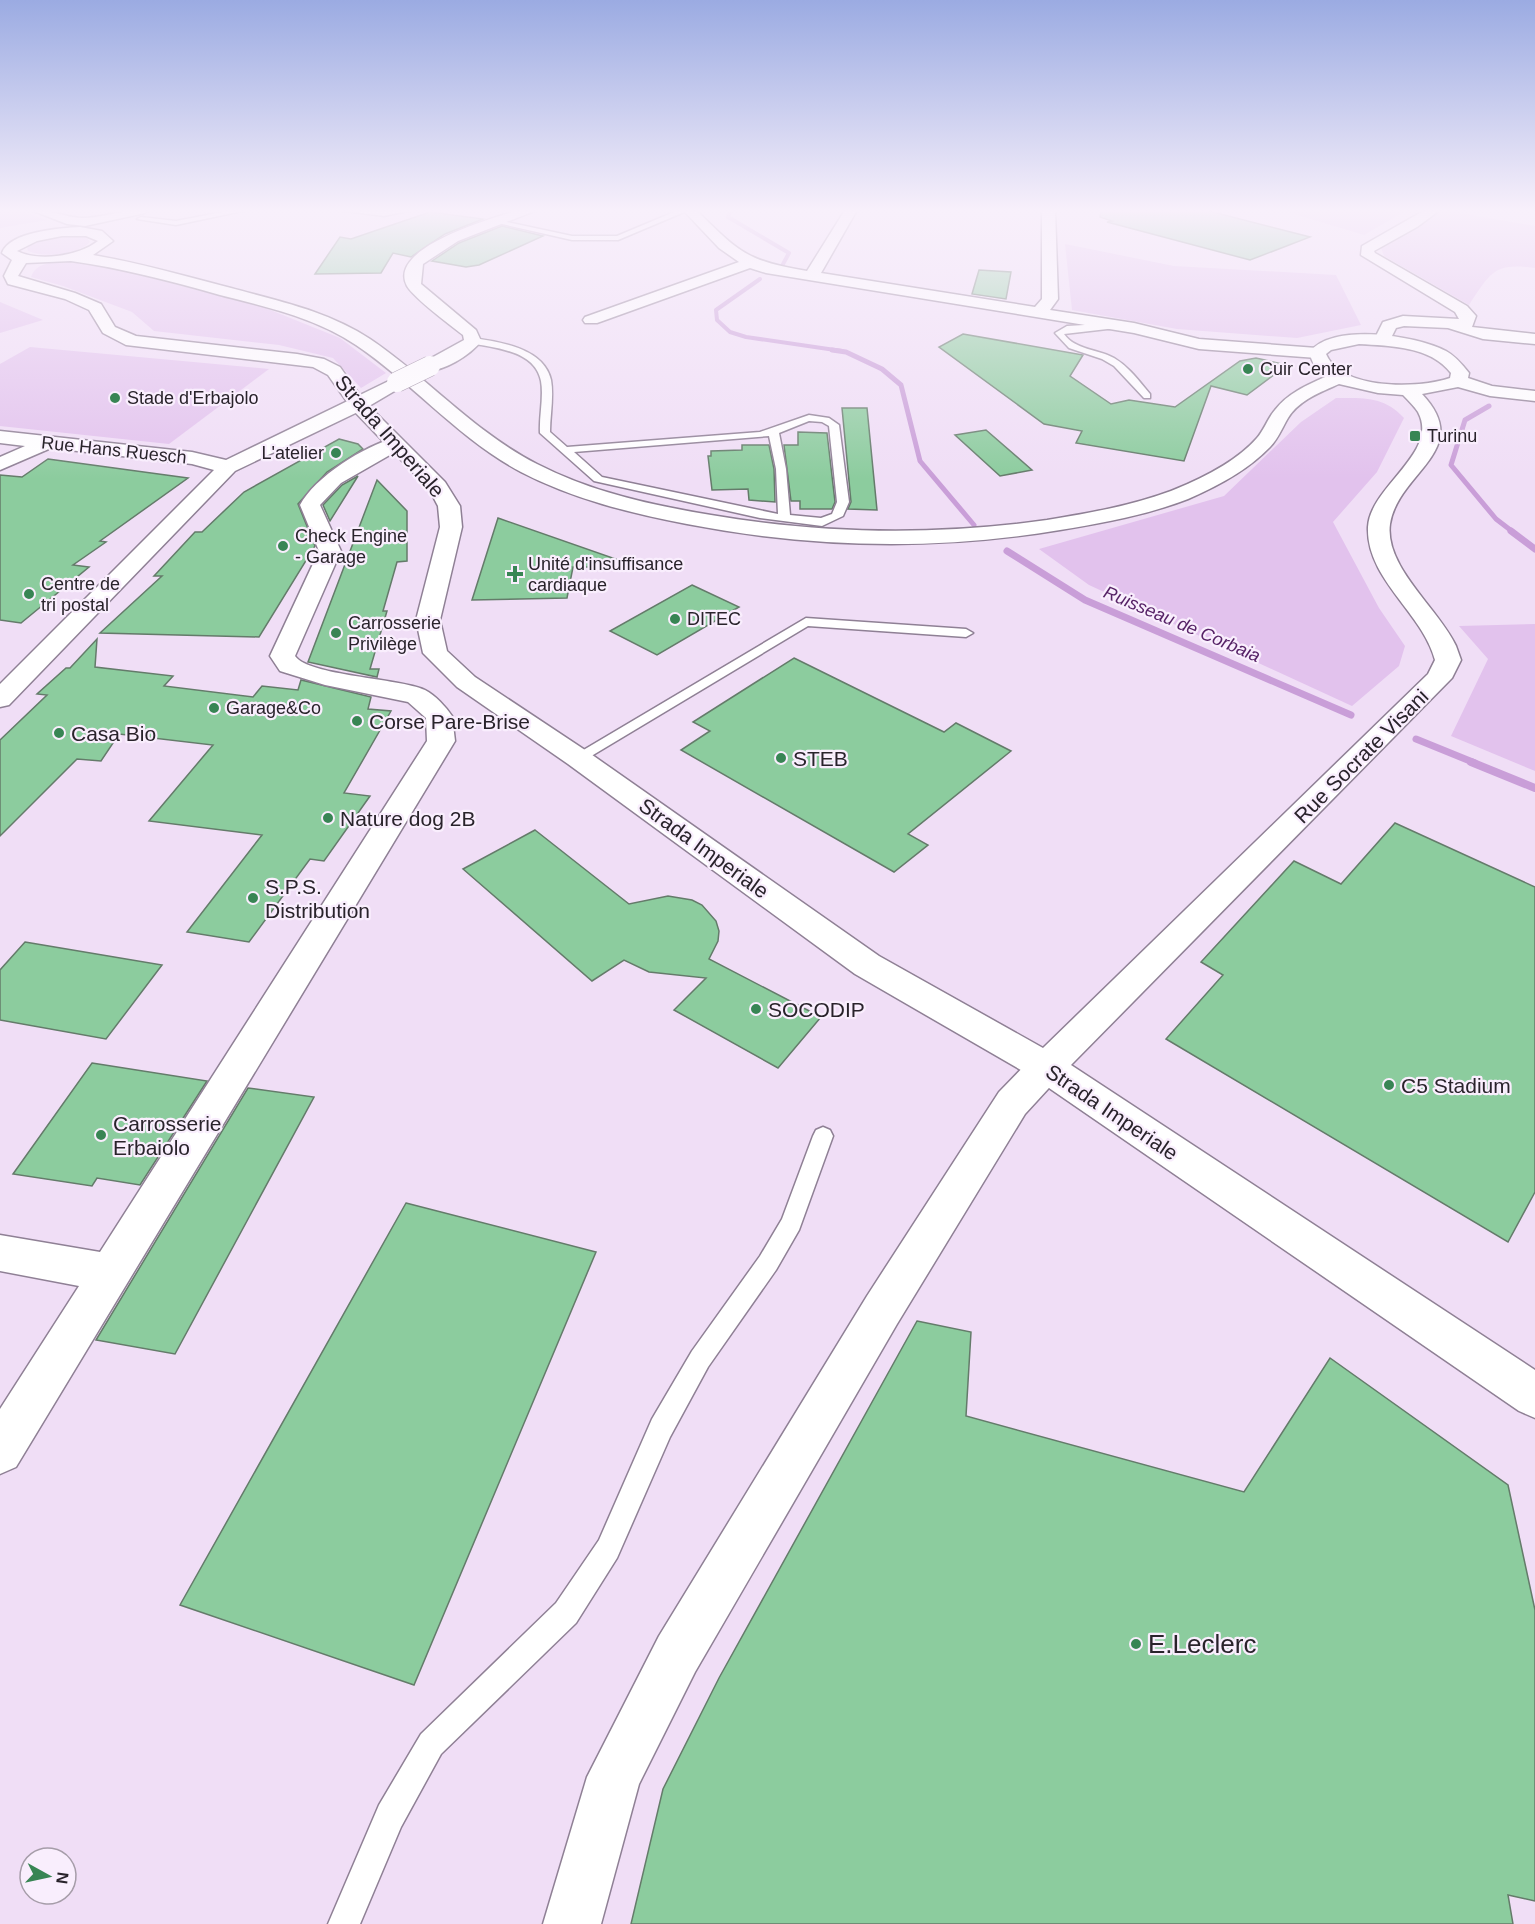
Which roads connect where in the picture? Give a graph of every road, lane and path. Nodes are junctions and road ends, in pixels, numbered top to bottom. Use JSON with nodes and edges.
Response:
{"nodes":[{"id":1,"x":79,"y":300,"type":"edge"},
{"id":2,"x":255,"y":300,"type":"edge"},
{"id":3,"x":431,"y":300,"type":"edge"},
{"id":4,"x":648,"y":300,"type":"edge"},
{"id":5,"x":963,"y":300,"type":"edge"},
{"id":6,"x":1049,"y":300,"type":"edge"},
{"id":7,"x":1445,"y":300,"type":"edge"},
{"id":8,"x":1040,"y":312,"type":"junction"},
{"id":9,"x":591,"y":320,"type":"dead end"},
{"id":10,"x":1116,"y":325,"type":"junction"},
{"id":11,"x":1454,"y":325,"type":"junction"},
{"id":12,"x":1535,"y":339,"type":"edge"},
{"id":13,"x":1382,"y":340,"type":"junction"},
{"id":14,"x":473,"y":341,"type":"junction"},
{"id":15,"x":1317,"y":353,"type":"junction"},
{"id":16,"x":1340,"y":377,"type":"junction"},
{"id":17,"x":1458,"y":381,"type":"junction"},
{"id":18,"x":1409,"y":391,"type":"junction"},
{"id":19,"x":1147,"y":396,"type":"dead end"},
{"id":20,"x":1535,"y":396,"type":"edge"},
{"id":21,"x":357,"y":405,"type":"junction"},
{"id":22,"x":773,"y":431,"type":"junction"},
{"id":23,"x":0,"y":437,"type":"edge"},
{"id":24,"x":49,"y":443,"type":"junction"},
{"id":25,"x":395,"y":444,"type":"junction"},
{"id":26,"x":563,"y":450,"type":"junction"},
{"id":27,"x":0,"y":464,"type":"edge"},
{"id":28,"x":228,"y":467,"type":"junction"},
{"id":29,"x":784,"y":518,"type":"junction"},
{"id":30,"x":966,"y":633,"type":"dead end"},
{"id":31,"x":0,"y":699,"type":"edge"},
{"id":32,"x":578,"y":758,"type":"junction"},
{"id":33,"x":1046,"y":1067,"type":"junction"},
{"id":34,"x":823,"y":1136,"type":"dead end"},
{"id":35,"x":0,"y":1253,"type":"edge"},
{"id":36,"x":110,"y":1273,"type":"junction"},
{"id":37,"x":1535,"y":1396,"type":"edge"},
{"id":38,"x":0,"y":1451,"type":"edge"},
{"id":39,"x":344,"y":1924,"type":"edge"},
{"id":40,"x":572,"y":1924,"type":"edge"}],
"edges":[{"from":1,"to":21,"type":"street","name":"Strada Imperiale"},
{"from":2,"to":16,"type":"street"},
{"from":3,"to":14,"type":"street"},
{"from":4,"to":9,"type":"street"},
{"from":5,"to":8,"type":"street"},
{"from":6,"to":8,"type":"street"},
{"from":7,"to":11,"type":"street"},
{"from":8,"to":10,"type":"street"},
{"from":10,"to":15,"type":"street"},
{"from":10,"to":19,"type":"lane"},
{"from":11,"to":12,"type":"street"},
{"from":11,"to":13,"type":"street"},
{"from":13,"to":15,"type":"street"},
{"from":13,"to":17,"type":"street"},
{"from":14,"to":21,"type":"street","bridge":true},
{"from":14,"to":26,"type":"lane"},
{"from":15,"to":16,"type":"street"},
{"from":16,"to":18,"type":"street"},
{"from":17,"to":18,"type":"street"},
{"from":17,"to":20,"type":"street"},
{"from":18,"to":33,"type":"street","name":"Rue Socrate Visani"},
{"from":21,"to":25,"type":"street","name":"Strada Imperiale"},
{"from":21,"to":28,"type":"street"},
{"from":22,"to":26,"type":"lane"},
{"from":22,"to":29,"type":"lane"},
{"from":22,"to":29,"type":"lane"},
{"from":23,"to":24,"type":"street","name":"Rue Hans Ruesch"},
{"from":24,"to":27,"type":"street"},
{"from":24,"to":28,"type":"street","name":"Rue Hans Ruesch"},
{"from":25,"to":32,"type":"street","name":"Strada Imperiale"},
{"from":25,"to":36,"type":"street"},
{"from":26,"to":29,"type":"lane"},
{"from":28,"to":31,"type":"street"},
{"from":30,"to":32,"type":"lane"},
{"from":32,"to":33,"type":"street","name":"Strada Imperiale"},
{"from":33,"to":37,"type":"street","name":"Strada Imperiale"},
{"from":33,"to":40,"type":"street","name":"Rue Socrate Visani"},
{"from":34,"to":39,"type":"lane"},
{"from":35,"to":36,"type":"street"},
{"from":36,"to":38,"type":"street"}]}
